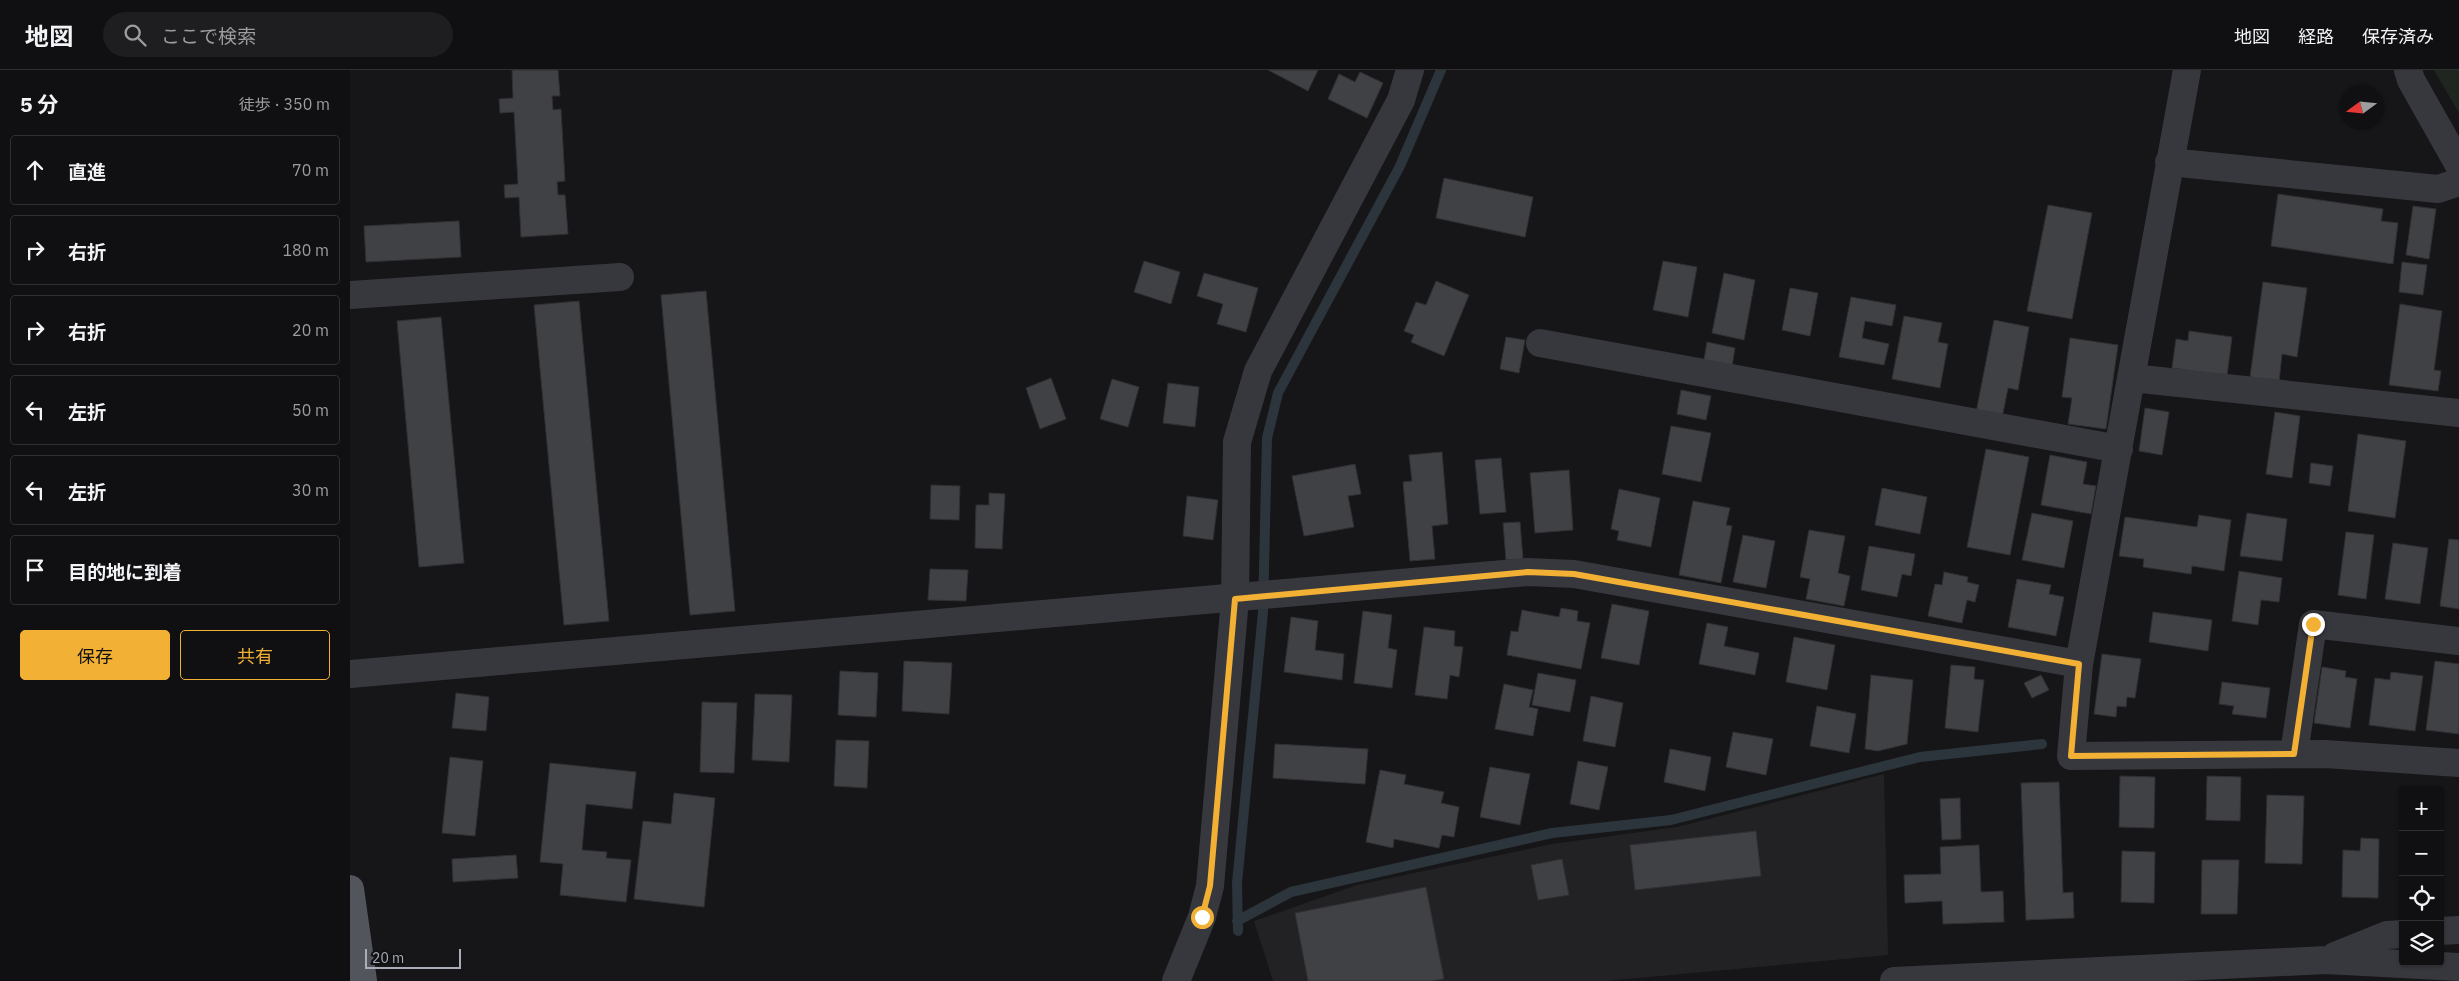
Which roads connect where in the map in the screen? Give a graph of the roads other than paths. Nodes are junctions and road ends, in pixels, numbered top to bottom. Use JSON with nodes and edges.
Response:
{"nodes":[{"id":1,"x":1410,"y":70,"type":"edge"},
{"id":2,"x":2187,"y":70,"type":"edge"},
{"id":3,"x":2408,"y":70,"type":"edge"},
{"id":4,"x":2169,"y":162,"type":"junction"},
{"id":5,"x":2459,"y":165,"type":"edge"},
{"id":6,"x":2459,"y":182,"type":"edge"},
{"id":7,"x":620,"y":277,"type":"dead end"},
{"id":8,"x":350,"y":295,"type":"edge"},
{"id":9,"x":1540,"y":344,"type":"dead end"},
{"id":10,"x":2132,"y":378,"type":"junction"},
{"id":11,"x":2459,"y":413,"type":"edge"},
{"id":12,"x":2119,"y":449,"type":"junction"},
{"id":13,"x":1235,"y":599,"type":"junction"},
{"id":14,"x":2459,"y":641,"type":"edge"},
{"id":15,"x":2079,"y":664,"type":"junction"},
{"id":16,"x":350,"y":674,"type":"edge"},
{"id":17,"x":2294,"y":754,"type":"junction"},
{"id":18,"x":2459,"y":763,"type":"edge"},
{"id":19,"x":350,"y":889,"type":"edge"},
{"id":20,"x":2459,"y":930,"type":"edge"},
{"id":21,"x":2444,"y":931,"type":"edge"},
{"id":22,"x":2399,"y":934,"type":"edge"},
{"id":23,"x":2326,"y":960,"type":"junction"},
{"id":24,"x":2459,"y":967,"type":"edge"},
{"id":25,"x":363,"y":981,"type":"edge"},
{"id":26,"x":1176,"y":981,"type":"edge"},
{"id":27,"x":1894,"y":981,"type":"edge"}],
"edges":[{"from":1,"to":13,"type":"street"},
{"from":2,"to":4,"type":"street"},
{"from":3,"to":5,"type":"street"},
{"from":4,"to":6,"type":"street"},
{"from":4,"to":10,"type":"street"},
{"from":7,"to":8,"type":"street"},
{"from":9,"to":12,"type":"street"},
{"from":10,"to":11,"type":"street"},
{"from":10,"to":12,"type":"street"},
{"from":12,"to":15,"type":"street"},
{"from":13,"to":15,"type":"street"},
{"from":13,"to":16,"type":"street"},
{"from":13,"to":26,"type":"street"},
{"from":14,"to":17,"type":"street"},
{"from":15,"to":17,"type":"street"},
{"from":17,"to":18,"type":"street"},
{"from":19,"to":25,"type":"main road"},
{"from":20,"to":21,"type":"street"},
{"from":22,"to":23,"type":"street"},
{"from":23,"to":24,"type":"street"},
{"from":23,"to":27,"type":"street"}]}
